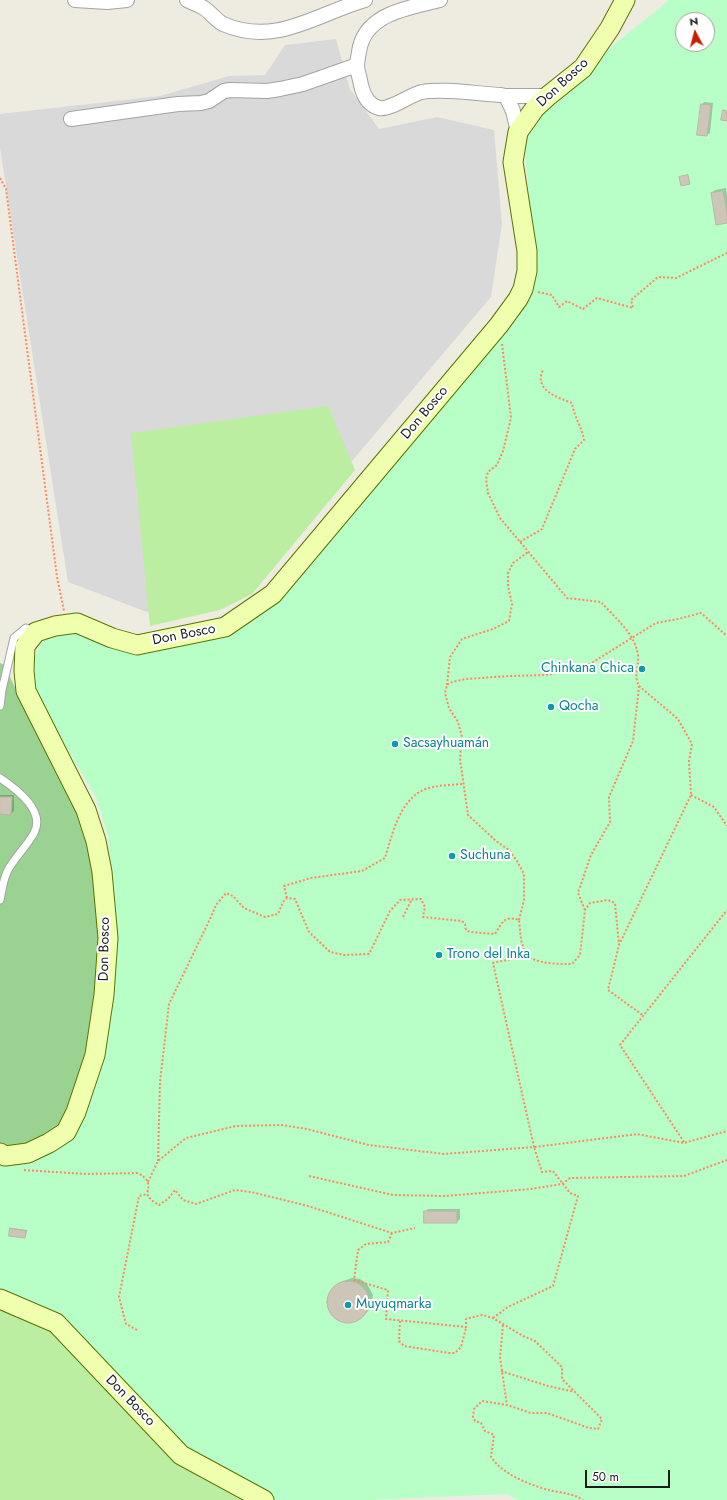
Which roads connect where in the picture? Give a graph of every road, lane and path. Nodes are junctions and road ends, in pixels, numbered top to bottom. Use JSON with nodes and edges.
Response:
{"nodes":[{"id":1,"x":75,"y":0,"type":"edge"},
{"id":2,"x":127,"y":0,"type":"edge"},
{"id":3,"x":187,"y":0,"type":"edge"},
{"id":4,"x":365,"y":0,"type":"edge"},
{"id":5,"x":440,"y":0,"type":"edge"},
{"id":6,"x":625,"y":0,"type":"edge"},
{"id":7,"x":357,"y":66,"type":"junction"},
{"id":8,"x":506,"y":96,"type":"junction"},
{"id":9,"x":548,"y":96,"type":"junction"},
{"id":10,"x":70,"y":119,"type":"dead end"},
{"id":11,"x":518,"y":132,"type":"junction"},
{"id":12,"x":0,"y":178,"type":"edge"},
{"id":13,"x":727,"y":253,"type":"edge"},
{"id":14,"x":523,"y":289,"type":"junction"},
{"id":15,"x":499,"y":325,"type":"junction"},
{"id":16,"x":543,"y":370,"type":"dead end"},
{"id":17,"x":520,"y":542,"type":"junction"},
{"id":18,"x":528,"y":552,"type":"junction"},
{"id":19,"x":66,"y":624,"type":"junction"},
{"id":20,"x":36,"y":632,"type":"junction"},
{"id":21,"x":727,"y":636,"type":"edge"},
{"id":22,"x":632,"y":638,"type":"junction"},
{"id":23,"x":447,"y":685,"type":"junction"},
{"id":24,"x":638,"y":686,"type":"junction"},
{"id":25,"x":0,"y":706,"type":"edge"},
{"id":26,"x":0,"y":778,"type":"edge"},
{"id":27,"x":463,"y":784,"type":"junction"},
{"id":28,"x":691,"y":795,"type":"junction"},
{"id":29,"x":727,"y":826,"type":"edge"},
{"id":30,"x":287,"y":898,"type":"junction"},
{"id":31,"x":412,"y":899,"type":"junction"},
{"id":32,"x":0,"y":900,"type":"edge"},
{"id":33,"x":585,"y":910,"type":"junction"},
{"id":34,"x":727,"y":910,"type":"edge"},
{"id":35,"x":403,"y":917,"type":"dead end"},
{"id":36,"x":519,"y":920,"type":"junction"},
{"id":37,"x":619,"y":945,"type":"junction"},
{"id":38,"x":526,"y":956,"type":"junction"},
{"id":39,"x":644,"y":1016,"type":"junction"},
{"id":40,"x":727,"y":1131,"type":"edge"},
{"id":41,"x":684,"y":1143,"type":"junction"},
{"id":42,"x":534,"y":1147,"type":"junction"},
{"id":43,"x":0,"y":1154,"type":"edge"},
{"id":44,"x":727,"y":1160,"type":"edge"},
{"id":45,"x":158,"y":1161,"type":"junction"},
{"id":46,"x":18,"y":1169,"type":"dead end"},
{"id":47,"x":309,"y":1176,"type":"dead end"},
{"id":48,"x":148,"y":1182,"type":"junction"},
{"id":49,"x":562,"y":1184,"type":"junction"},
{"id":50,"x":147,"y":1194,"type":"junction"},
{"id":51,"x":415,"y":1228,"type":"dead end"},
{"id":52,"x":392,"y":1233,"type":"junction"},
{"id":53,"x":0,"y":1299,"type":"edge"},
{"id":54,"x":493,"y":1318,"type":"junction"},
{"id":55,"x":400,"y":1321,"type":"junction"},
{"id":56,"x":503,"y":1325,"type":"junction"},
{"id":57,"x":466,"y":1327,"type":"junction"},
{"id":58,"x":136,"y":1330,"type":"dead end"},
{"id":59,"x":501,"y":1371,"type":"junction"},
{"id":60,"x":576,"y":1392,"type":"junction"},
{"id":61,"x":507,"y":1406,"type":"junction"},
{"id":62,"x":264,"y":1500,"type":"edge"},
{"id":63,"x":583,"y":1500,"type":"edge"}],
"edges":[{"from":1,"to":2,"type":"street"},
{"from":3,"to":4,"type":"street"},
{"from":5,"to":7,"type":"street"},
{"from":6,"to":9,"type":"street","name":"Don Bosco"},
{"from":7,"to":8,"type":"street"},
{"from":7,"to":10,"type":"street"},
{"from":8,"to":9,"type":"street"},
{"from":8,"to":11,"type":"street"},
{"from":9,"to":11,"type":"street","name":"Don Bosco"},
{"from":11,"to":14,"type":"street","name":"Don Bosco"},
{"from":12,"to":19,"type":"path"},
{"from":13,"to":14,"type":"path"},
{"from":14,"to":15,"type":"street","name":"Don Bosco"},
{"from":15,"to":17,"type":"path"},
{"from":15,"to":19,"type":"street","name":"Don Bosco"},
{"from":16,"to":17,"type":"path"},
{"from":17,"to":18,"type":"path"},
{"from":18,"to":22,"type":"path"},
{"from":18,"to":23,"type":"path"},
{"from":19,"to":20,"type":"street","name":"Don Bosco"},
{"from":20,"to":25,"type":"lane"},
{"from":20,"to":43,"type":"street","name":"Don Bosco"},
{"from":21,"to":22,"type":"path"},
{"from":22,"to":23,"type":"path"},
{"from":22,"to":24,"type":"path"},
{"from":23,"to":27,"type":"path"},
{"from":24,"to":28,"type":"path"},
{"from":24,"to":33,"type":"path"},
{"from":26,"to":32,"type":"lane"},
{"from":27,"to":30,"type":"path"},
{"from":27,"to":36,"type":"path"},
{"from":28,"to":29,"type":"path"},
{"from":28,"to":37,"type":"path"},
{"from":30,"to":31,"type":"path"},
{"from":30,"to":45,"type":"path"},
{"from":31,"to":35,"type":"path"},
{"from":31,"to":36,"type":"path"},
{"from":33,"to":37,"type":"path"},
{"from":33,"to":38,"type":"path"},
{"from":34,"to":39,"type":"path"},
{"from":36,"to":38,"type":"path"},
{"from":37,"to":39,"type":"path"},
{"from":38,"to":42,"type":"path"},
{"from":39,"to":41,"type":"path"},
{"from":40,"to":41,"type":"path"},
{"from":41,"to":42,"type":"path"},
{"from":42,"to":45,"type":"path"},
{"from":42,"to":49,"type":"path"},
{"from":44,"to":49,"type":"path"},
{"from":45,"to":48,"type":"path"},
{"from":46,"to":48,"type":"path"},
{"from":47,"to":49,"type":"path"},
{"from":48,"to":50,"type":"path"},
{"from":49,"to":54,"type":"path"},
{"from":50,"to":52,"type":"path"},
{"from":50,"to":58,"type":"path"},
{"from":51,"to":52,"type":"path"},
{"from":52,"to":55,"type":"path"},
{"from":53,"to":62,"type":"street","name":"Don Bosco"},
{"from":54,"to":56,"type":"path"},
{"from":54,"to":57,"type":"path"},
{"from":55,"to":57,"type":"path"},
{"from":55,"to":57,"type":"path"},
{"from":56,"to":59,"type":"path"},
{"from":56,"to":60,"type":"path"},
{"from":59,"to":60,"type":"path"},
{"from":59,"to":61,"type":"path"},
{"from":60,"to":61,"type":"path"},
{"from":61,"to":63,"type":"path"}]}
